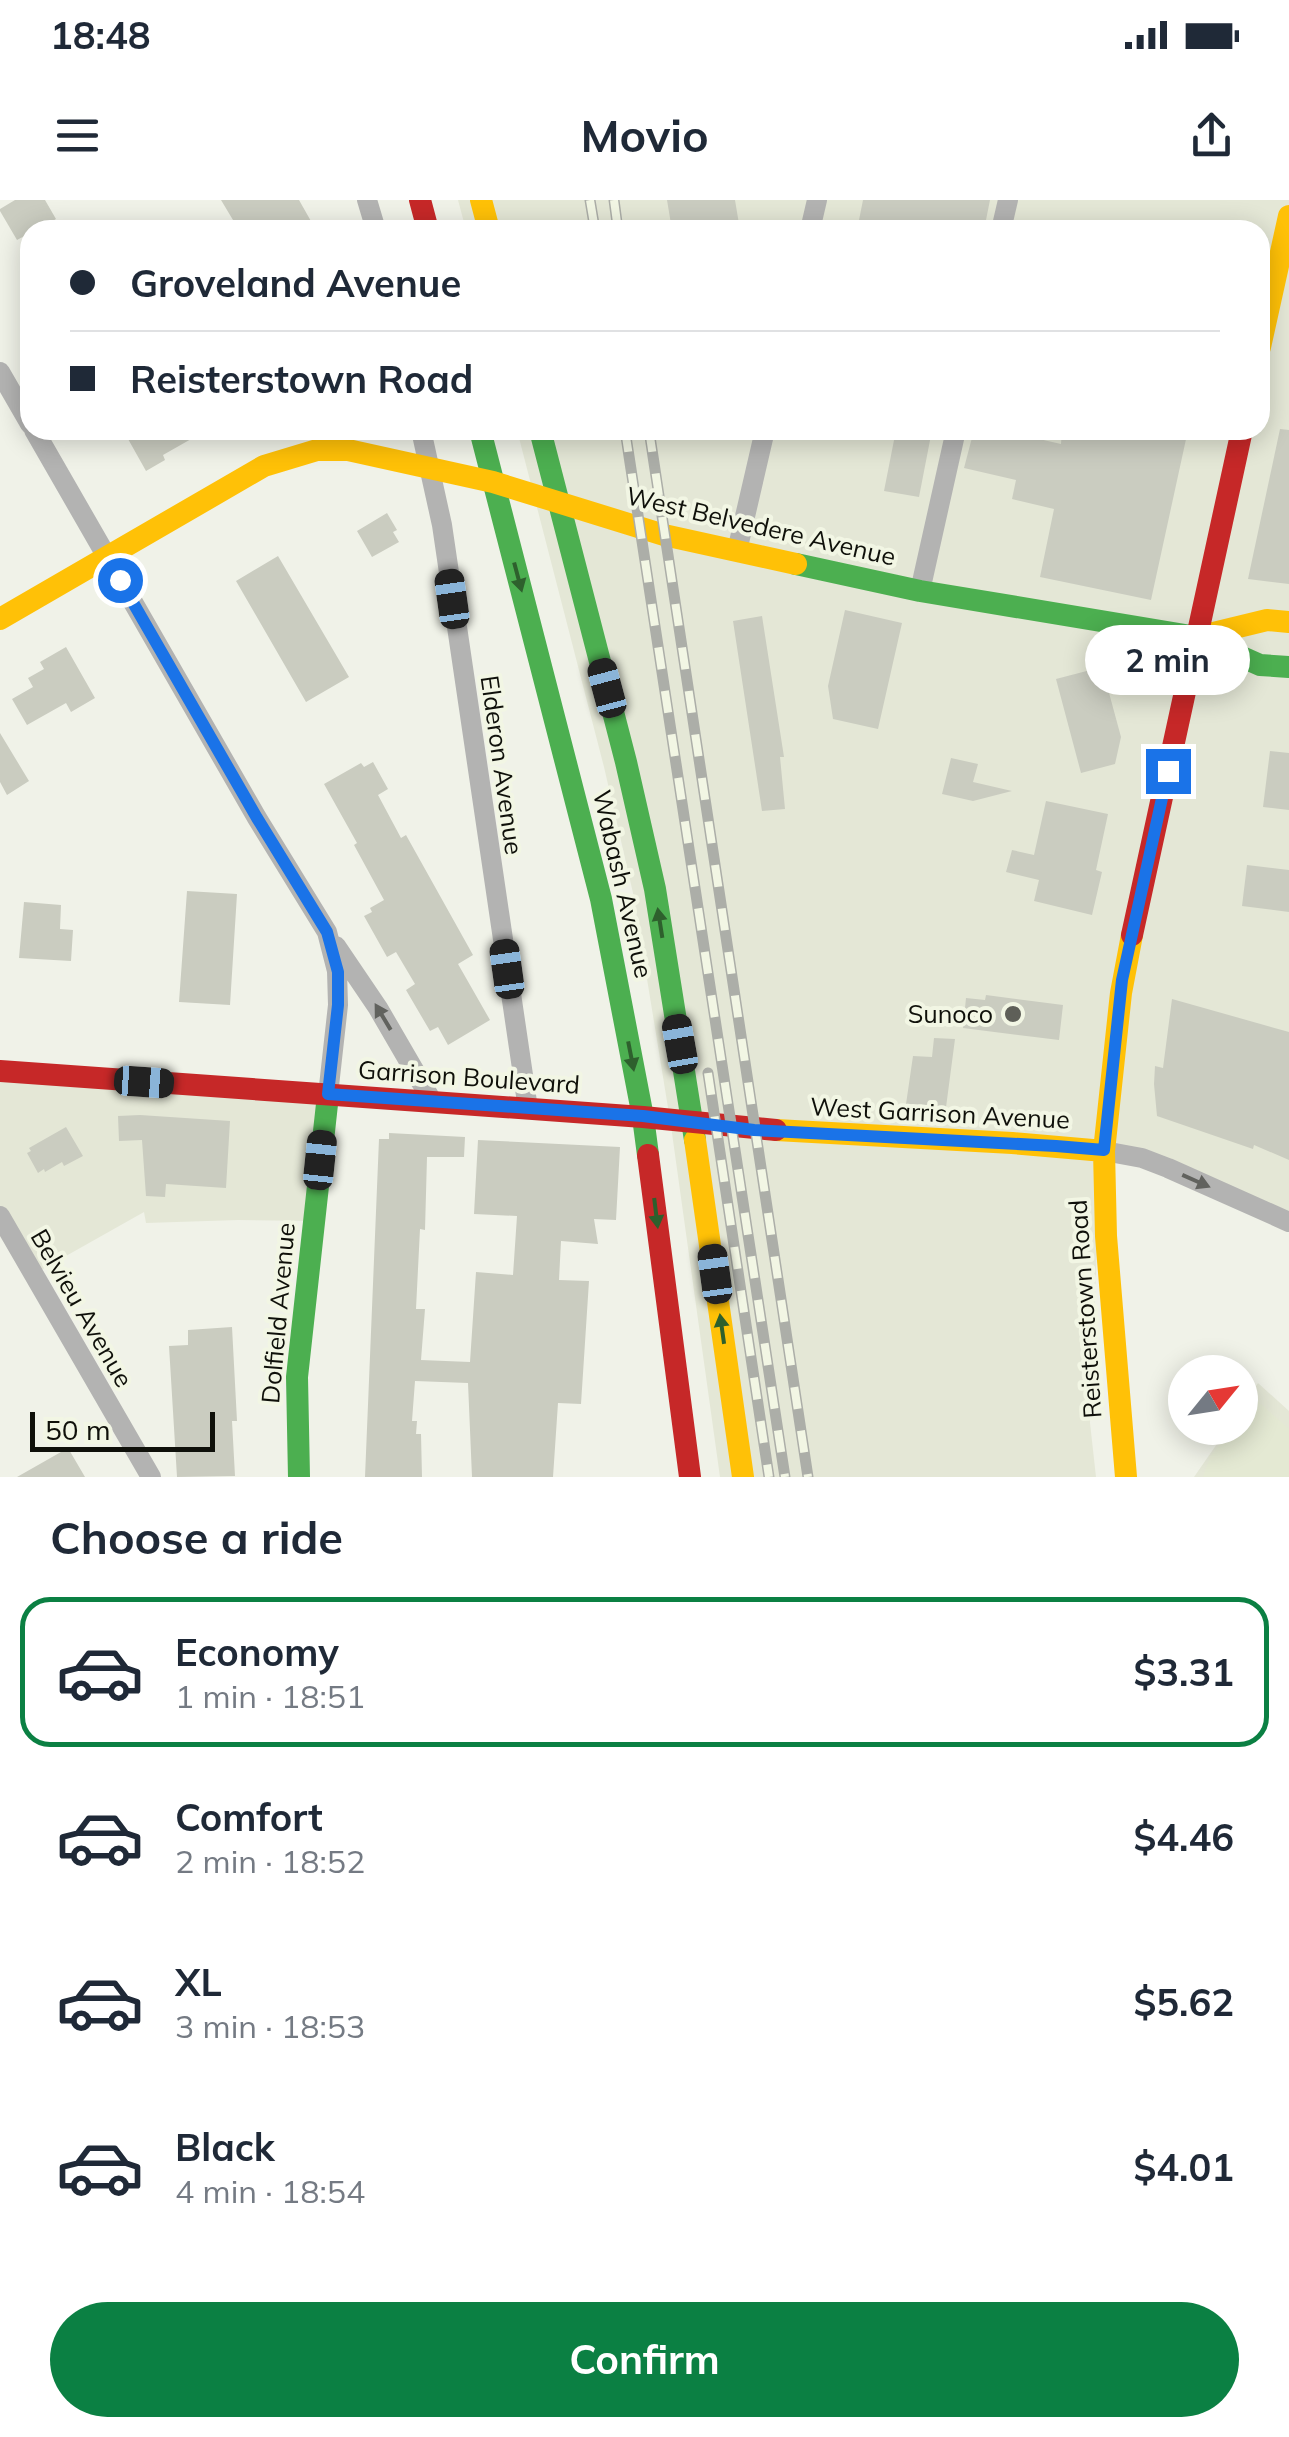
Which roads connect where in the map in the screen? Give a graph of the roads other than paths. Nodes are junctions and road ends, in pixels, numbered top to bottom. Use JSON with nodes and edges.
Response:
{"nodes":[{"id":1,"x":1289,"y":216,"type":"edge"},
{"id":2,"x":1270,"y":302,"type":"edge"},
{"id":3,"x":0,"y":372,"type":"edge"},
{"id":4,"x":20,"y":407,"type":"edge"},
{"id":5,"x":40,"y":440,"type":"edge"},
{"id":6,"x":423,"y":440,"type":"edge"},
{"id":7,"x":482,"y":440,"type":"edge"},
{"id":8,"x":542,"y":440,"type":"edge"},
{"id":9,"x":762,"y":440,"type":"edge"},
{"id":10,"x":954,"y":440,"type":"edge"},
{"id":11,"x":1240,"y":440,"type":"edge"},
{"id":12,"x":429,"y":467,"type":"junction"},
{"id":13,"x":493,"y":482,"type":"junction"},
{"id":14,"x":558,"y":502,"type":"junction"},
{"id":15,"x":737,"y":551,"type":"junction"},
{"id":16,"x":107,"y":557,"type":"junction"},
{"id":17,"x":920,"y":591,"type":"junction"},
{"id":18,"x":0,"y":620,"type":"edge"},
{"id":19,"x":1289,"y":622,"type":"edge"},
{"id":20,"x":1197,"y":637,"type":"junction"},
{"id":21,"x":1289,"y":667,"type":"edge"},
{"id":22,"x":327,"y":932,"type":"junction"},
{"id":23,"x":0,"y":1071,"type":"edge"},
{"id":24,"x":328,"y":1094,"type":"junction"},
{"id":25,"x":432,"y":1101,"type":"junction"},
{"id":26,"x":528,"y":1109,"type":"junction"},
{"id":27,"x":643,"y":1116,"type":"junction"},
{"id":28,"x":694,"y":1122,"type":"junction"},
{"id":29,"x":754,"y":1130,"type":"joint"},
{"id":30,"x":1104,"y":1150,"type":"junction"},
{"id":31,"x":0,"y":1216,"type":"edge"},
{"id":32,"x":1289,"y":1222,"type":"edge"},
{"id":33,"x":150,"y":1477,"type":"edge"},
{"id":34,"x":299,"y":1477,"type":"edge"},
{"id":35,"x":690,"y":1477,"type":"edge"},
{"id":36,"x":743,"y":1477,"type":"edge"},
{"id":37,"x":1126,"y":1477,"type":"edge"}],
"edges":[{"from":1,"to":2,"type":"main road"},
{"from":3,"to":4,"type":"street"},
{"from":5,"to":16,"type":"street"},
{"from":6,"to":12,"type":"street","name":"Elderon Avenue"},
{"from":7,"to":13,"type":"main road","name":"Wabash Avenue"},
{"from":8,"to":14,"type":"main road","name":"Wabash Avenue"},
{"from":9,"to":15,"type":"street"},
{"from":10,"to":17,"type":"street"},
{"from":11,"to":20,"type":"main road","name":"Reisterstown Road"},
{"from":12,"to":13,"type":"main road","name":"West Belvedere Avenue"},
{"from":12,"to":16,"type":"main road","name":"West Belvedere Avenue"},
{"from":12,"to":26,"type":"street","name":"Elderon Avenue"},
{"from":13,"to":14,"type":"main road","name":"West Belvedere Avenue"},
{"from":13,"to":27,"type":"main road","name":"Wabash Avenue","one_way":true},
{"from":14,"to":15,"type":"main road","name":"West Belvedere Avenue"},
{"from":28,"to":14,"type":"main road","name":"Wabash Avenue","one_way":true},
{"from":15,"to":17,"type":"main road","name":"West Belvedere Avenue"},
{"from":16,"to":18,"type":"main road","name":"West Belvedere Avenue"},
{"from":16,"to":22,"type":"street"},
{"from":17,"to":20,"type":"main road","name":"West Belvedere Avenue"},
{"from":19,"to":20,"type":"main road","name":"West Belvedere Avenue"},
{"from":20,"to":21,"type":"main road","name":"West Belvedere Avenue"},
{"from":20,"to":30,"type":"main road","name":"Reisterstown Road"},
{"from":22,"to":24,"type":"street"},
{"from":25,"to":22,"type":"street","one_way":true},
{"from":23,"to":24,"type":"main road","name":"Garrison Boulevard"},
{"from":24,"to":25,"type":"main road","name":"Garrison Boulevard"},
{"from":24,"to":34,"type":"main road","name":"Dolfield Avenue"},
{"from":25,"to":26,"type":"main road","name":"Garrison Boulevard"},
{"from":26,"to":27,"type":"main road","name":"Garrison Boulevard"},
{"from":27,"to":28,"type":"main road","name":"Garrison Boulevard"},
{"from":27,"to":35,"type":"main road","name":"Wabash Avenue","one_way":true},
{"from":28,"to":29,"type":"main road","name":"Garrison Boulevard"},
{"from":36,"to":28,"type":"main road","name":"Wabash Avenue","one_way":true},
{"from":29,"to":30,"type":"main road","name":"West Garrison Avenue"},
{"from":30,"to":32,"type":"street","name":"West Garrison Avenue","one_way":true},
{"from":30,"to":37,"type":"main road","name":"Reisterstown Road"},
{"from":31,"to":33,"type":"street","name":"Belvieu Avenue"}]}
